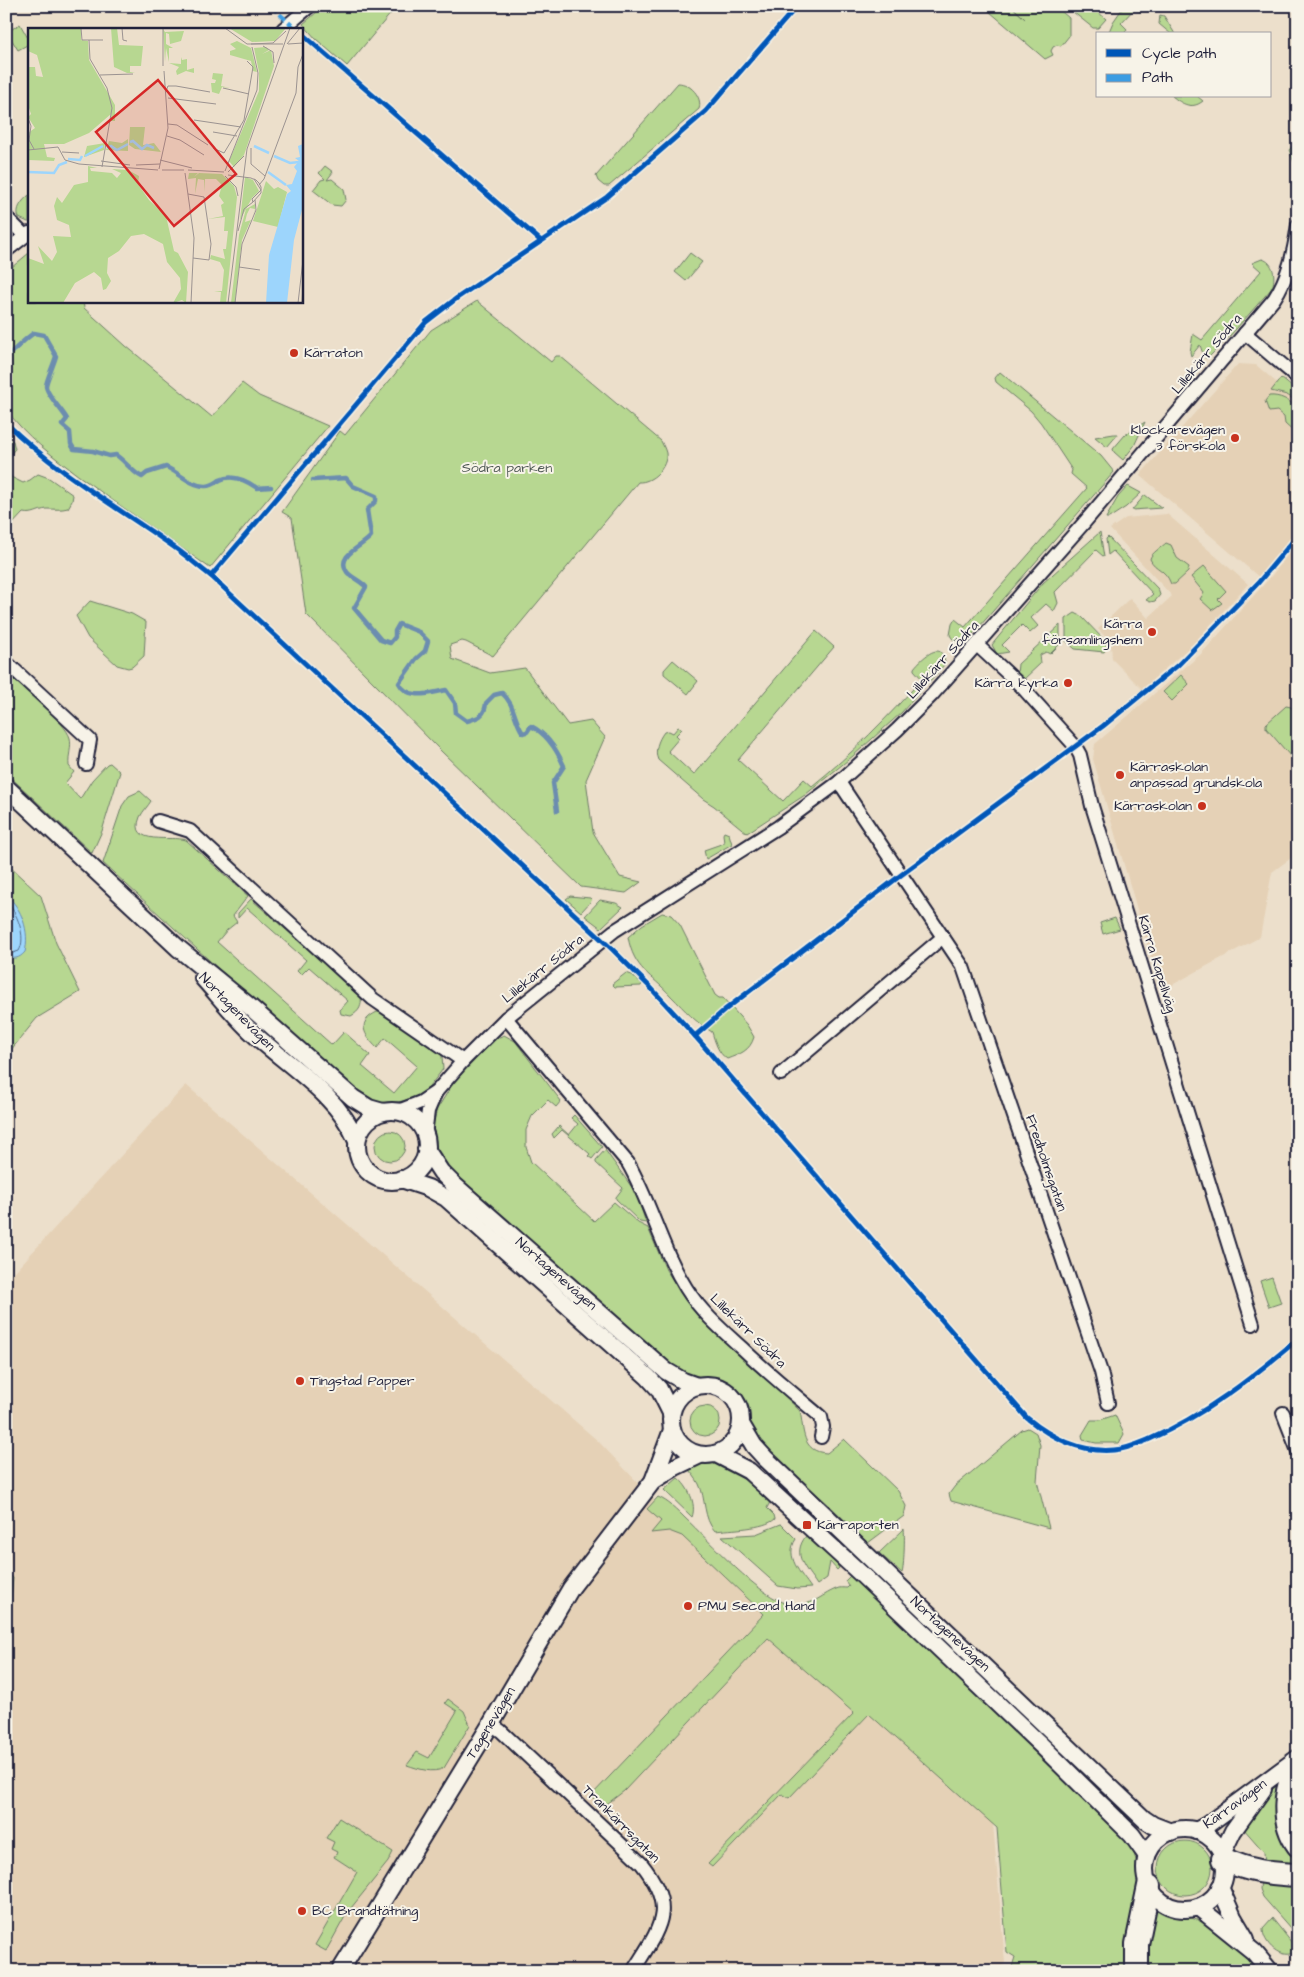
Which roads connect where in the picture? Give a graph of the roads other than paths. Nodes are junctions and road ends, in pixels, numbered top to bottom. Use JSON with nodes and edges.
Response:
{"nodes":[{"id":1,"x":310,"y":6,"type":"edge"},
{"id":2,"x":284,"y":28,"type":"edge"},
{"id":3,"x":6,"y":216,"type":"edge"},
{"id":4,"x":1298,"y":225,"type":"edge"},
{"id":5,"x":27,"y":234,"type":"edge"},
{"id":6,"x":6,"y":250,"type":"edge"},
{"id":7,"x":1245,"y":333,"type":"junction"},
{"id":8,"x":1298,"y":378,"type":"edge"},
{"id":9,"x":977,"y":645,"type":"junction"},
{"id":10,"x":6,"y":662,"type":"edge"},
{"id":11,"x":86,"y":764,"type":"dead end"},
{"id":12,"x":839,"y":782,"type":"junction"},
{"id":13,"x":6,"y":787,"type":"edge"},
{"id":14,"x":158,"y":821,"type":"dead end"},
{"id":15,"x":943,"y":937,"type":"junction"},
{"id":16,"x":178,"y":948,"type":"junction"},
{"id":17,"x":506,"y":1018,"type":"junction"},
{"id":18,"x":463,"y":1061,"type":"junction"},
{"id":19,"x":781,"y":1074,"type":"dead end"},
{"id":20,"x":436,"y":1092,"type":"junction"},
{"id":21,"x":390,"y":1112,"type":"junction"},
{"id":22,"x":357,"y":1141,"type":"junction"},
{"id":23,"x":425,"y":1142,"type":"junction"},
{"id":24,"x":401,"y":1179,"type":"junction"},
{"id":25,"x":1253,"y":1324,"type":"dead end"},
{"id":26,"x":697,"y":1386,"type":"junction"},
{"id":27,"x":1108,"y":1403,"type":"dead end"},
{"id":28,"x":671,"y":1412,"type":"junction"},
{"id":29,"x":1283,"y":1413,"type":"dead end"},
{"id":30,"x":741,"y":1424,"type":"junction"},
{"id":31,"x":672,"y":1430,"type":"junction"},
{"id":32,"x":820,"y":1437,"type":"dead end"},
{"id":33,"x":1298,"y":1451,"type":"edge"},
{"id":34,"x":708,"y":1455,"type":"junction"},
{"id":35,"x":653,"y":1481,"type":"junction"},
{"id":36,"x":491,"y":1724,"type":"junction"},
{"id":37,"x":1298,"y":1758,"type":"edge"},
{"id":38,"x":1298,"y":1765,"type":"edge"},
{"id":39,"x":1274,"y":1776,"type":"junction"},
{"id":40,"x":1196,"y":1831,"type":"junction"},
{"id":41,"x":1171,"y":1832,"type":"junction"},
{"id":42,"x":1298,"y":1845,"type":"edge"},
{"id":43,"x":1147,"y":1856,"type":"junction"},
{"id":44,"x":1222,"y":1857,"type":"junction"},
{"id":45,"x":1298,"y":1875,"type":"edge"},
{"id":46,"x":1149,"y":1886,"type":"junction"},
{"id":47,"x":1220,"y":1887,"type":"junction"},
{"id":48,"x":1198,"y":1907,"type":"junction"},
{"id":49,"x":1254,"y":1952,"type":"junction"},
{"id":50,"x":340,"y":1971,"type":"edge"},
{"id":51,"x":633,"y":1971,"type":"edge"},
{"id":52,"x":1137,"y":1971,"type":"edge"},
{"id":53,"x":1270,"y":1971,"type":"edge"}],
"edges":[{"from":1,"to":2,"type":"street"},
{"from":3,"to":5,"type":"street"},
{"from":4,"to":7,"type":"street","name":"Lillekärr Södra"},
{"from":5,"to":6,"type":"street"},
{"from":7,"to":8,"type":"street"},
{"from":7,"to":9,"type":"street","name":"Lillekärr Södra"},
{"from":9,"to":12,"type":"street","name":"Lillekärr Södra"},
{"from":9,"to":25,"type":"street","name":"Kärra Kapellväg"},
{"from":10,"to":11,"type":"street"},
{"from":12,"to":15,"type":"street","name":"Fredholmsgatan"},
{"from":12,"to":17,"type":"street","name":"Lillekärr Södra"},
{"from":13,"to":16,"type":"street","name":"Nortagenevägen"},
{"from":14,"to":18,"type":"street"},
{"from":15,"to":19,"type":"street"},
{"from":15,"to":27,"type":"street","name":"Fredholmsgatan"},
{"from":16,"to":21,"type":"street","name":"Nortagenevägen"},
{"from":16,"to":22,"type":"street","name":"Nortagenevägen"},
{"from":17,"to":18,"type":"street","name":"Lillekärr Södra"},
{"from":17,"to":32,"type":"street","name":"Lillekärr Södra"},
{"from":18,"to":20,"type":"street","name":"Lillekärr Södra"},
{"from":20,"to":21,"type":"street","name":"Lillekärr Södra"},
{"from":20,"to":23,"type":"street","name":"Lillekärr Södra"},
{"from":21,"to":22,"type":"street"},
{"from":21,"to":23,"type":"street","name":"Nortagenevägen"},
{"from":22,"to":24,"type":"street","name":"Nortagenevägen"},
{"from":23,"to":24,"type":"street"},
{"from":23,"to":26,"type":"street","name":"Nortagenevägen"},
{"from":24,"to":28,"type":"street","name":"Nortagenevägen"},
{"from":26,"to":28,"type":"street"},
{"from":26,"to":30,"type":"street","name":"Nortagenevägen"},
{"from":28,"to":31,"type":"street","name":"Nortagenevägen"},
{"from":29,"to":33,"type":"street"},
{"from":30,"to":34,"type":"street"},
{"from":30,"to":41,"type":"street","name":"Nortagenevägen"},
{"from":31,"to":34,"type":"street","name":"Nortagenevägen"},
{"from":31,"to":35,"type":"street","name":"Tagenevägen"},
{"from":34,"to":35,"type":"street","name":"Tagenevägen"},
{"from":34,"to":43,"type":"street","name":"Nortagenevägen"},
{"from":35,"to":36,"type":"street","name":"Tagenevägen"},
{"from":36,"to":50,"type":"street","name":"Tagenevägen"},
{"from":36,"to":51,"type":"street","name":"Trankärrsgatan"},
{"from":37,"to":39,"type":"street","name":"Kärravägen"},
{"from":38,"to":42,"type":"highway"},
{"from":39,"to":40,"type":"street","name":"Kärravägen"},
{"from":39,"to":44,"type":"street","name":"Kärravägen"},
{"from":40,"to":41,"type":"street","name":"Nortagenevägen"},
{"from":40,"to":44,"type":"street"},
{"from":41,"to":43,"type":"street"},
{"from":43,"to":46,"type":"street"},
{"from":44,"to":45,"type":"highway"},
{"from":44,"to":47,"type":"street"},
{"from":46,"to":48,"type":"street"},
{"from":46,"to":52,"type":"highway"},
{"from":47,"to":48,"type":"street"},
{"from":47,"to":49,"type":"street"},
{"from":48,"to":49,"type":"street"},
{"from":49,"to":53,"type":"street"}]}
